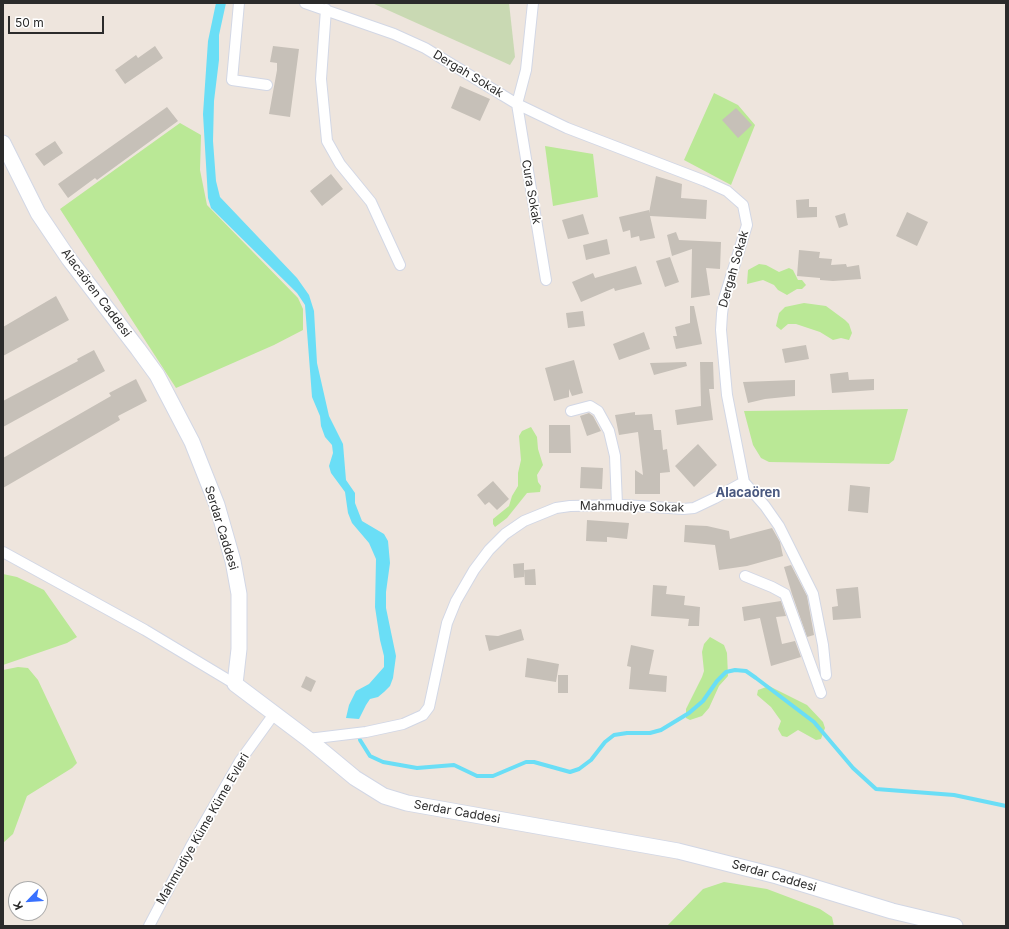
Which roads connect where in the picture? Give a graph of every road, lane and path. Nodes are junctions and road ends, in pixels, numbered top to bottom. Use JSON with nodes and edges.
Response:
{"nodes":[{"id":1,"x":239,"y":3,"type":"edge"},
{"id":2,"x":304,"y":3,"type":"edge"},
{"id":3,"x":533,"y":3,"type":"edge"},
{"id":4,"x":326,"y":9,"type":"junction"},
{"id":5,"x":267,"y":85,"type":"dead end"},
{"id":6,"x":516,"y":104,"type":"junction"},
{"id":7,"x":3,"y":142,"type":"edge"},
{"id":8,"x":400,"y":265,"type":"dead end"},
{"id":9,"x":546,"y":280,"type":"dead end"},
{"id":10,"x":571,"y":411,"type":"dead end"},
{"id":11,"x":192,"y":442,"type":"joint"},
{"id":12,"x":744,"y":482,"type":"junction"},
{"id":13,"x":617,"y":505,"type":"junction"},
{"id":14,"x":3,"y":552,"type":"edge"},
{"id":15,"x":746,"y":576,"type":"dead end"},
{"id":16,"x":826,"y":675,"type":"dead end"},
{"id":17,"x":235,"y":684,"type":"junction"},
{"id":18,"x":821,"y":693,"type":"dead end"},
{"id":19,"x":274,"y":714,"type":"junction"},
{"id":20,"x":308,"y":739,"type":"junction"},
{"id":21,"x":149,"y":926,"type":"edge"},
{"id":22,"x":955,"y":926,"type":"edge"}],
"edges":[{"from":1,"to":5,"type":"street"},
{"from":2,"to":4,"type":"street","name":"Dergah Sokak"},
{"from":3,"to":6,"type":"street"},
{"from":4,"to":6,"type":"street","name":"Dergah Sokak"},
{"from":4,"to":8,"type":"street"},
{"from":6,"to":9,"type":"street","name":"Cura Sokak"},
{"from":6,"to":12,"type":"street","name":"Dergah Sokak"},
{"from":7,"to":11,"type":"street","name":"Alacaören Caddesi"},
{"from":10,"to":13,"type":"street"},
{"from":11,"to":17,"type":"street","name":"Serdar Caddesi"},
{"from":12,"to":13,"type":"street","name":"Mahmudiye Sokak"},
{"from":12,"to":16,"type":"street"},
{"from":13,"to":20,"type":"street","name":"Mahmudiye Sokak"},
{"from":14,"to":17,"type":"street"},
{"from":15,"to":18,"type":"street"},
{"from":17,"to":19,"type":"street","name":"Serdar Caddesi"},
{"from":19,"to":20,"type":"street","name":"Serdar Caddesi"},
{"from":19,"to":21,"type":"street","name":"Mahmudiye Küme Küme Evleri"},
{"from":20,"to":22,"type":"street","name":"Serdar Caddesi"}]}
